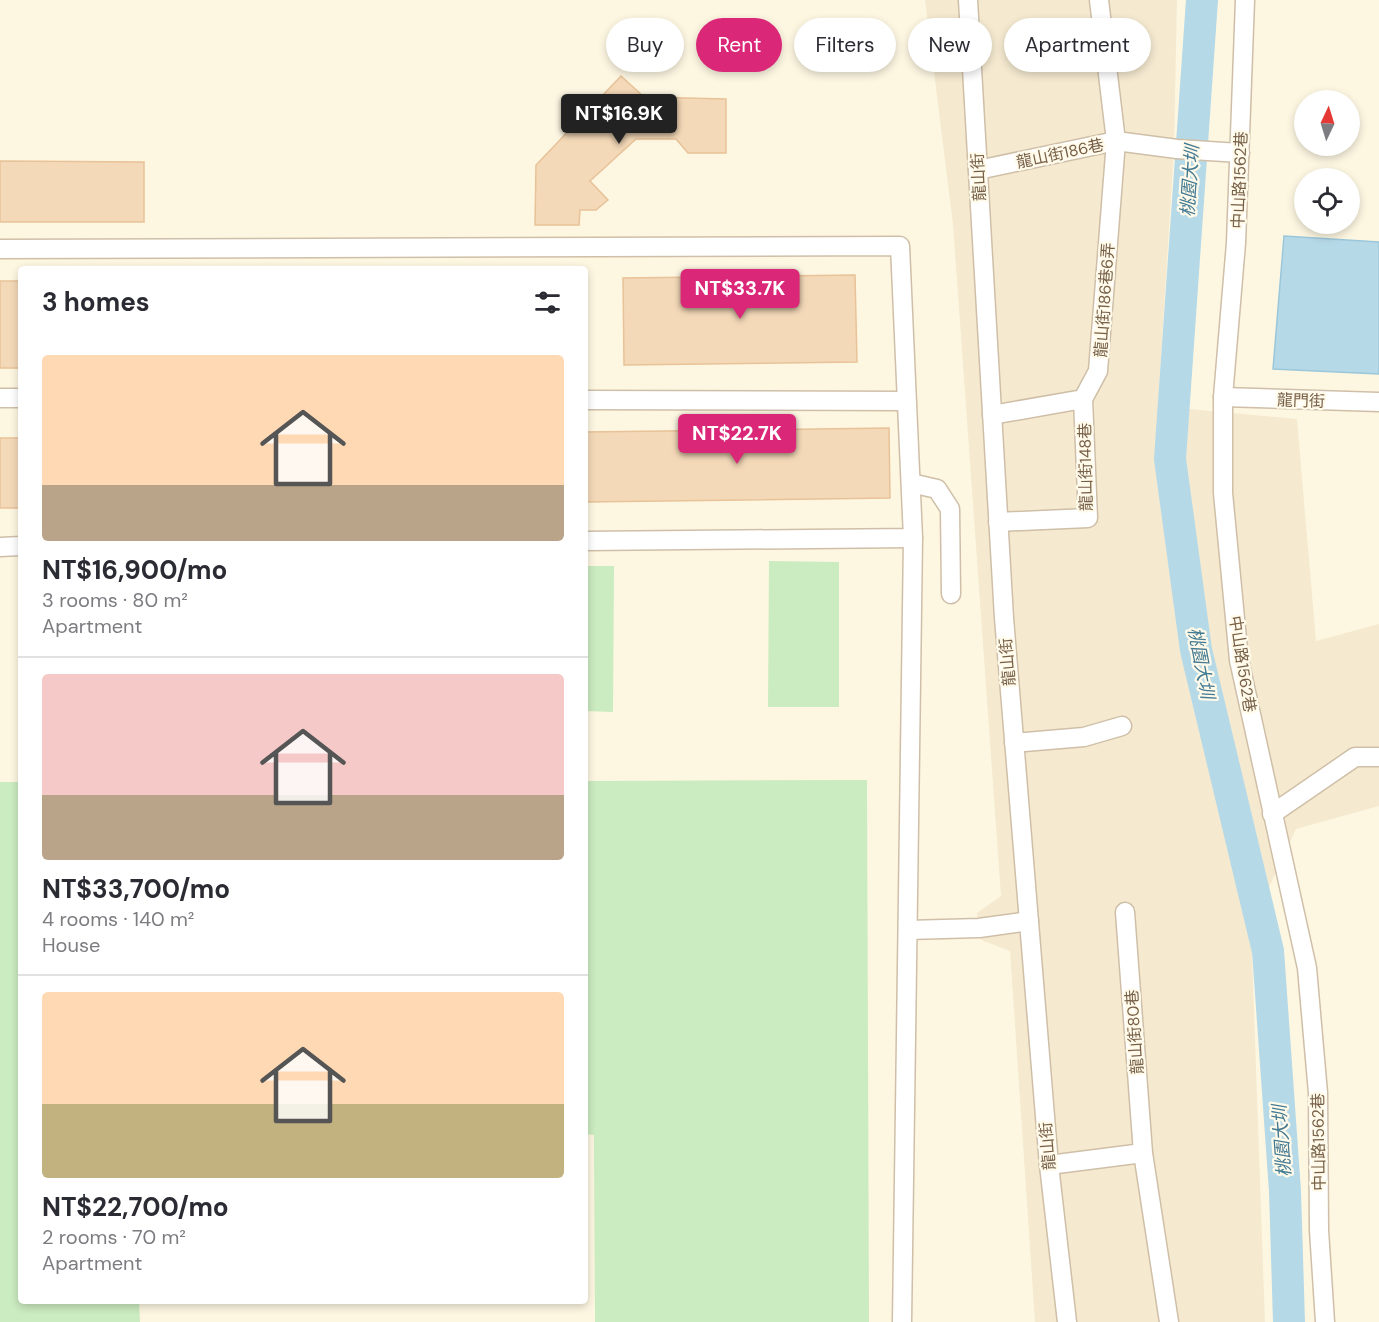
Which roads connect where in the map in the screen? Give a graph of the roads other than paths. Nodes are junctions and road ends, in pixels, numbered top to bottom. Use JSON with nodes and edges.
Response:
{"nodes":[{"id":1,"x":968,"y":0,"type":"edge"},
{"id":2,"x":1099,"y":0,"type":"edge"},
{"id":3,"x":1245,"y":0,"type":"edge"},
{"id":4,"x":1116,"y":141,"type":"junction"},
{"id":5,"x":1240,"y":153,"type":"junction"},
{"id":6,"x":978,"y":170,"type":"junction"},
{"id":7,"x":0,"y":249,"type":"edge"},
{"id":8,"x":1223,"y":397,"type":"junction"},
{"id":9,"x":0,"y":398,"type":"edge"},
{"id":10,"x":18,"y":398,"type":"edge"},
{"id":11,"x":1083,"y":399,"type":"junction"},
{"id":12,"x":588,"y":400,"type":"edge"},
{"id":13,"x":906,"y":400,"type":"junction"},
{"id":14,"x":1379,"y":402,"type":"edge"},
{"id":15,"x":992,"y":415,"type":"junction"},
{"id":16,"x":910,"y":483,"type":"junction"},
{"id":17,"x":998,"y":522,"type":"junction"},
{"id":18,"x":913,"y":538,"type":"junction"},
{"id":19,"x":588,"y":541,"type":"edge"},
{"id":20,"x":18,"y":546,"type":"edge"},
{"id":21,"x":0,"y":547,"type":"edge"},
{"id":22,"x":951,"y":594,"type":"dead end"},
{"id":23,"x":1122,"y":726,"type":"dead end"},
{"id":24,"x":1014,"y":743,"type":"junction"},
{"id":25,"x":1379,"y":757,"type":"edge"},
{"id":26,"x":1272,"y":814,"type":"junction"},
{"id":27,"x":1125,"y":912,"type":"dead end"},
{"id":28,"x":1029,"y":921,"type":"junction"},
{"id":29,"x":908,"y":930,"type":"junction"},
{"id":30,"x":1143,"y":1153,"type":"junction"},
{"id":31,"x":1048,"y":1165,"type":"junction"},
{"id":32,"x":1168,"y":1315,"type":"edge"},
{"id":33,"x":902,"y":1322,"type":"edge"},
{"id":34,"x":1067,"y":1322,"type":"edge"},
{"id":35,"x":1325,"y":1322,"type":"edge"}],
"edges":[{"from":1,"to":6,"type":"lane","name":"龍山街"},
{"from":2,"to":4,"type":"lane","name":"龍山街186巷6弄"},
{"from":3,"to":5,"type":"lane","name":"中山路1562巷"},
{"from":4,"to":5,"type":"lane","name":"龍山街186巷"},
{"from":4,"to":6,"type":"lane","name":"龍山街186巷"},
{"from":4,"to":11,"type":"lane","name":"龍山街186巷6弄"},
{"from":5,"to":8,"type":"lane","name":"中山路1562巷"},
{"from":6,"to":15,"type":"lane","name":"龍山街"},
{"from":7,"to":13,"type":"lane"},
{"from":8,"to":14,"type":"lane","name":"龍門街"},
{"from":8,"to":26,"type":"lane","name":"中山路1562巷"},
{"from":9,"to":10,"type":"lane"},
{"from":11,"to":15,"type":"lane"},
{"from":11,"to":17,"type":"lane","name":"龍山街148巷"},
{"from":12,"to":13,"type":"lane"},
{"from":13,"to":16,"type":"lane"},
{"from":15,"to":17,"type":"lane","name":"龍山街"},
{"from":16,"to":18,"type":"lane"},
{"from":16,"to":22,"type":"lane"},
{"from":17,"to":24,"type":"lane","name":"龍山街"},
{"from":18,"to":19,"type":"lane"},
{"from":18,"to":29,"type":"lane"},
{"from":20,"to":21,"type":"lane"},
{"from":23,"to":24,"type":"lane"},
{"from":24,"to":28,"type":"lane","name":"龍山街"},
{"from":25,"to":26,"type":"lane"},
{"from":26,"to":35,"type":"lane","name":"中山路1562巷"},
{"from":27,"to":30,"type":"lane","name":"龍山街80巷"},
{"from":28,"to":29,"type":"lane"},
{"from":28,"to":31,"type":"lane","name":"龍山街"},
{"from":29,"to":33,"type":"lane"},
{"from":30,"to":31,"type":"lane"},
{"from":30,"to":32,"type":"lane","name":"龍山街80巷"},
{"from":31,"to":34,"type":"lane","name":"龍山街"}]}
